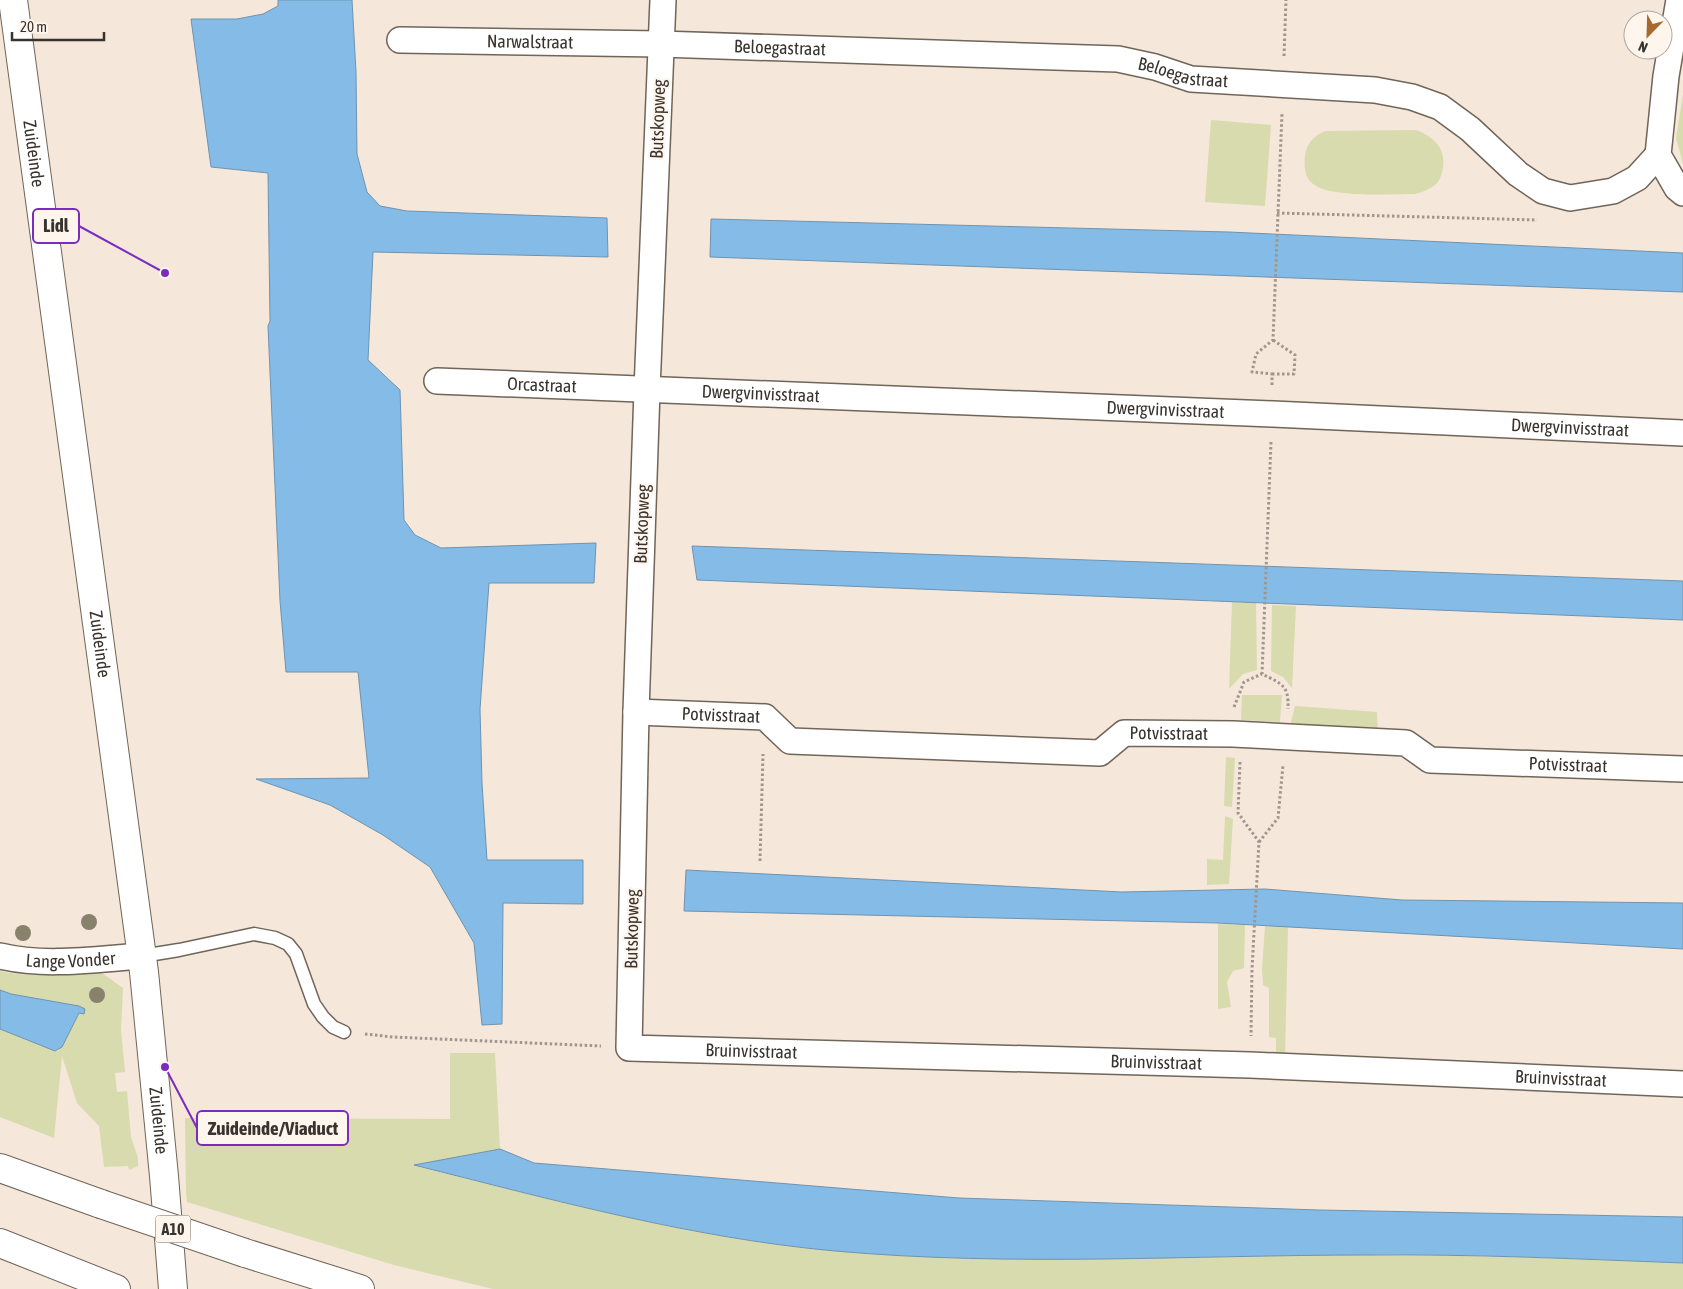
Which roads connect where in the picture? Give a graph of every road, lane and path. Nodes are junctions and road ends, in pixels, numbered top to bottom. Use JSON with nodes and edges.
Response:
{"nodes":[{"id":1,"x":13,"y":0,"type":"edge"},
{"id":2,"x":663,"y":0,"type":"edge"},
{"id":3,"x":1679,"y":0,"type":"edge"},
{"id":4,"x":400,"y":40,"type":"dead end"},
{"id":5,"x":660,"y":44,"type":"junction"},
{"id":6,"x":1658,"y":155,"type":"junction"},
{"id":7,"x":1683,"y":194,"type":"edge"},
{"id":8,"x":1541,"y":220,"type":"dead end"},
{"id":9,"x":1275,"y":315,"type":"dead end"},
{"id":10,"x":1273,"y":340,"type":"dead end"},
{"id":11,"x":1272,"y":374,"type":"dead end"},
{"id":12,"x":438,"y":381,"type":"dead end"},
{"id":13,"x":647,"y":390,"type":"junction"},
{"id":14,"x":1683,"y":434,"type":"edge"},
{"id":15,"x":1267,"y":548,"type":"dead end"},
{"id":16,"x":1263,"y":643,"type":"dead end"},
{"id":17,"x":1262,"y":674,"type":"dead end"},
{"id":18,"x":636,"y":712,"type":"junction"},
{"id":19,"x":764,"y":717,"type":"junction"},
{"id":20,"x":1233,"y":734,"type":"junction"},
{"id":21,"x":1683,"y":769,"type":"edge"},
{"id":22,"x":760,"y":861,"type":"dead end"},
{"id":23,"x":0,"y":956,"type":"edge"},
{"id":24,"x":142,"y":956,"type":"junction"},
{"id":25,"x":344,"y":1032,"type":"joint"},
{"id":26,"x":629,"y":1048,"type":"junction"},
{"id":27,"x":1250,"y":1065,"type":"junction"},
{"id":28,"x":1683,"y":1084,"type":"edge"},
{"id":29,"x":0,"y":1168,"type":"edge"},
{"id":30,"x":0,"y":1243,"type":"edge"},
{"id":31,"x":114,"y":1288,"type":"edge"},
{"id":32,"x":173,"y":1289,"type":"edge"},
{"id":33,"x":360,"y":1289,"type":"edge"}],
"edges":[{"from":1,"to":24,"type":"main road","name":"Zuideinde"},
{"from":2,"to":5,"type":"street","name":"Butskopweg"},
{"from":3,"to":6,"type":"street"},
{"from":4,"to":5,"type":"street","name":"Narwalstraat"},
{"from":5,"to":6,"type":"street","name":"Beloegastraat"},
{"from":5,"to":13,"type":"street","name":"Butskopweg"},
{"from":6,"to":7,"type":"street"},
{"from":8,"to":9,"type":"path"},
{"from":10,"to":11,"type":"path"},
{"from":12,"to":13,"type":"street","name":"Orcastraat"},
{"from":13,"to":14,"type":"street","name":"Dwergvinvisstraat"},
{"from":13,"to":18,"type":"street","name":"Butskopweg"},
{"from":15,"to":16,"type":"path"},
{"from":17,"to":20,"type":"path"},
{"from":18,"to":19,"type":"street","name":"Potvisstraat"},
{"from":18,"to":26,"type":"street","name":"Butskopweg"},
{"from":19,"to":20,"type":"street","name":"Potvisstraat"},
{"from":19,"to":22,"type":"path"},
{"from":20,"to":21,"type":"street","name":"Potvisstraat"},
{"from":20,"to":27,"type":"path"},
{"from":23,"to":24,"type":"street","name":"Lange Vonder"},
{"from":24,"to":25,"type":"lane"},
{"from":24,"to":32,"type":"main road","name":"Zuideinde"},
{"from":25,"to":26,"type":"path"},
{"from":26,"to":27,"type":"street","name":"Bruinvisstraat"},
{"from":27,"to":28,"type":"street","name":"Bruinvisstraat"},
{"from":29,"to":33,"type":"main road","number":"A10","bridge":true},
{"from":30,"to":31,"type":"main road"}]}
